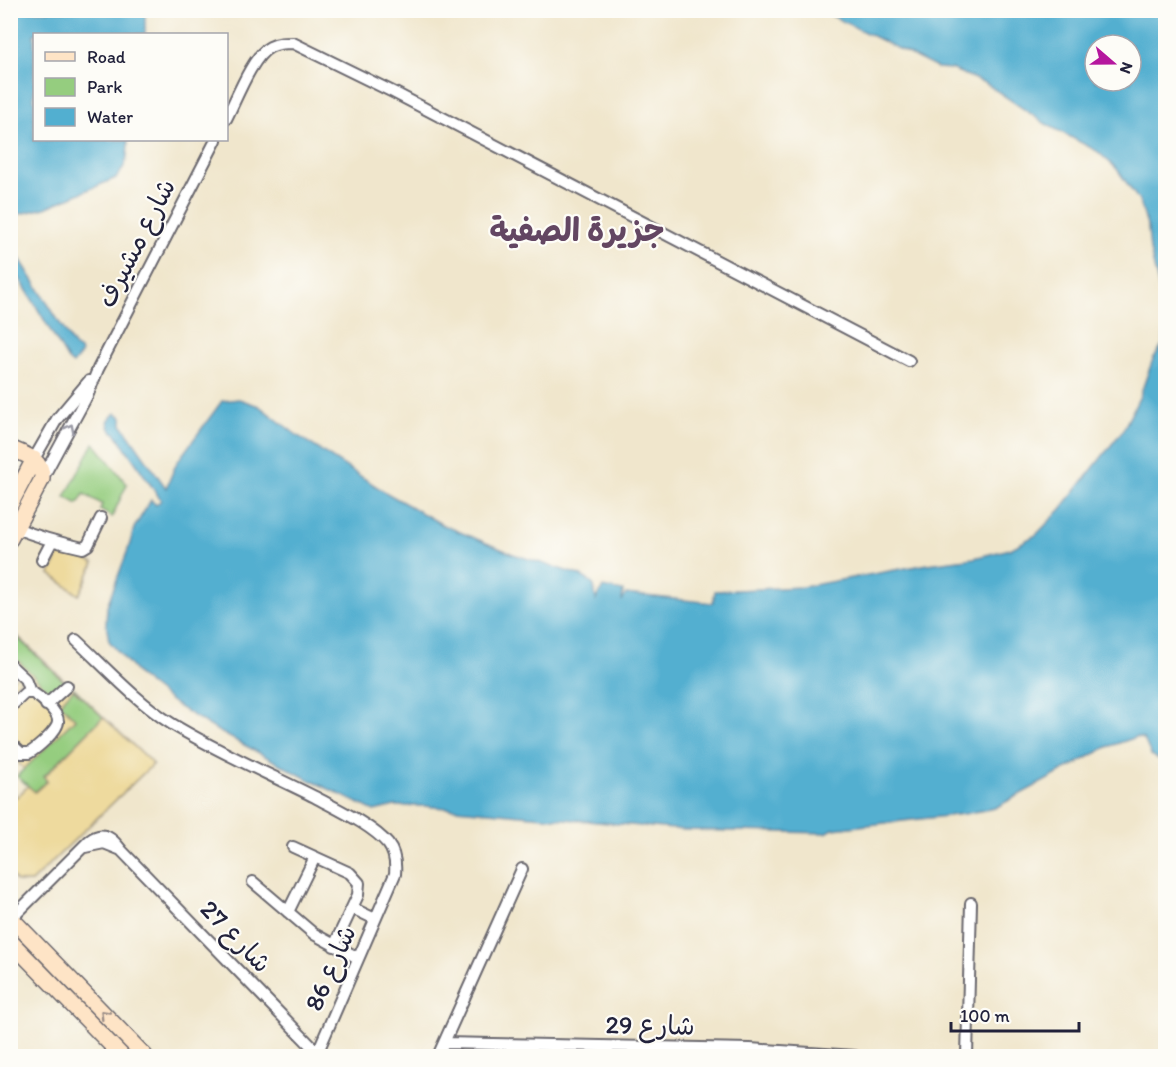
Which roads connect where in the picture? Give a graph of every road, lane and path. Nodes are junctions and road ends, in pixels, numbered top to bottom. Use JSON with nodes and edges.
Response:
{"nodes":[{"id":1,"x":228,"y":115,"type":"edge"},
{"id":2,"x":215,"y":141,"type":"edge"},
{"id":3,"x":909,"y":361,"type":"dead end"},
{"id":4,"x":98,"y":369,"type":"junction"},
{"id":5,"x":43,"y":443,"type":"junction"},
{"id":6,"x":10,"y":448,"type":"edge"},
{"id":7,"x":34,"y":459,"type":"junction"},
{"id":8,"x":25,"y":477,"type":"junction"},
{"id":9,"x":42,"y":479,"type":"junction"},
{"id":10,"x":10,"y":505,"type":"edge"},
{"id":11,"x":101,"y":518,"type":"dead end"},
{"id":12,"x":13,"y":533,"type":"edge"},
{"id":13,"x":52,"y":541,"type":"junction"},
{"id":14,"x":42,"y":560,"type":"dead end"},
{"id":15,"x":76,"y":640,"type":"dead end"},
{"id":16,"x":10,"y":665,"type":"edge"},
{"id":17,"x":67,"y":686,"type":"dead end"},
{"id":18,"x":30,"y":692,"type":"junction"},
{"id":19,"x":46,"y":705,"type":"junction"},
{"id":20,"x":10,"y":707,"type":"edge"},
{"id":21,"x":10,"y":743,"type":"edge"},
{"id":22,"x":293,"y":847,"type":"dead end"},
{"id":23,"x":315,"y":857,"type":"junction"},
{"id":24,"x":522,"y":869,"type":"dead end"},
{"id":25,"x":253,"y":882,"type":"dead end"},
{"id":26,"x":971,"y":903,"type":"dead end"},
{"id":27,"x":352,"y":908,"type":"junction"},
{"id":28,"x":288,"y":912,"type":"junction"},
{"id":29,"x":11,"y":918,"type":"edge"},
{"id":30,"x":375,"y":919,"type":"junction"},
{"id":31,"x":10,"y":941,"type":"edge"},
{"id":32,"x":334,"y":946,"type":"junction"},
{"id":33,"x":358,"y":958,"type":"junction"},
{"id":34,"x":444,"y":1043,"type":"junction"},
{"id":35,"x":671,"y":1052,"type":"edge"},
{"id":36,"x":316,"y":1054,"type":"edge"},
{"id":37,"x":122,"y":1056,"type":"edge"},
{"id":38,"x":145,"y":1056,"type":"edge"},
{"id":39,"x":438,"y":1056,"type":"edge"},
{"id":40,"x":855,"y":1056,"type":"edge"},
{"id":41,"x":967,"y":1056,"type":"edge"}],
"edges":[{"from":1,"to":3,"type":"street"},
{"from":2,"to":4,"type":"street","name":"شارع مشيرف"},
{"from":4,"to":5,"type":"street","name":"شارع مشيرف"},
{"from":9,"to":4,"type":"street","name":"شارع مشيرف","one_way":true},
{"from":5,"to":6,"type":"street"},
{"from":5,"to":7,"type":"street","name":"شارع مشيرف"},
{"from":6,"to":7,"type":"main road"},
{"from":6,"to":8,"type":"street"},
{"from":7,"to":8,"type":"main road","name":"شارع مشيرف"},
{"from":7,"to":9,"type":"main road"},
{"from":8,"to":10,"type":"main road","name":"شارع مشيرف"},
{"from":9,"to":12,"type":"main road","name":"شارع مشيرف"},
{"from":11,"to":13,"type":"street"},
{"from":12,"to":13,"type":"street"},
{"from":13,"to":14,"type":"street"},
{"from":15,"to":30,"type":"street","name":"شارع 86"},
{"from":16,"to":18,"type":"street"},
{"from":17,"to":19,"type":"street"},
{"from":18,"to":19,"type":"street"},
{"from":18,"to":20,"type":"street"},
{"from":19,"to":21,"type":"street"},
{"from":22,"to":23,"type":"street"},
{"from":23,"to":27,"type":"street"},
{"from":23,"to":28,"type":"street"},
{"from":24,"to":34,"type":"street"},
{"from":25,"to":28,"type":"street"},
{"from":26,"to":41,"type":"street"},
{"from":27,"to":30,"type":"street"},
{"from":27,"to":32,"type":"street"},
{"from":28,"to":32,"type":"street"},
{"from":29,"to":36,"type":"street","name":"شارع 27"},
{"from":38,"to":29,"type":"main road","one_way":true},
{"from":30,"to":33,"type":"street","name":"شارع 86"},
{"from":31,"to":37,"type":"main road"},
{"from":32,"to":33,"type":"street"},
{"from":33,"to":36,"type":"street","name":"شارع 86"},
{"from":34,"to":35,"type":"street","name":"شارع 29"},
{"from":34,"to":39,"type":"street"},
{"from":35,"to":40,"type":"street","name":"شارع 29"}]}
